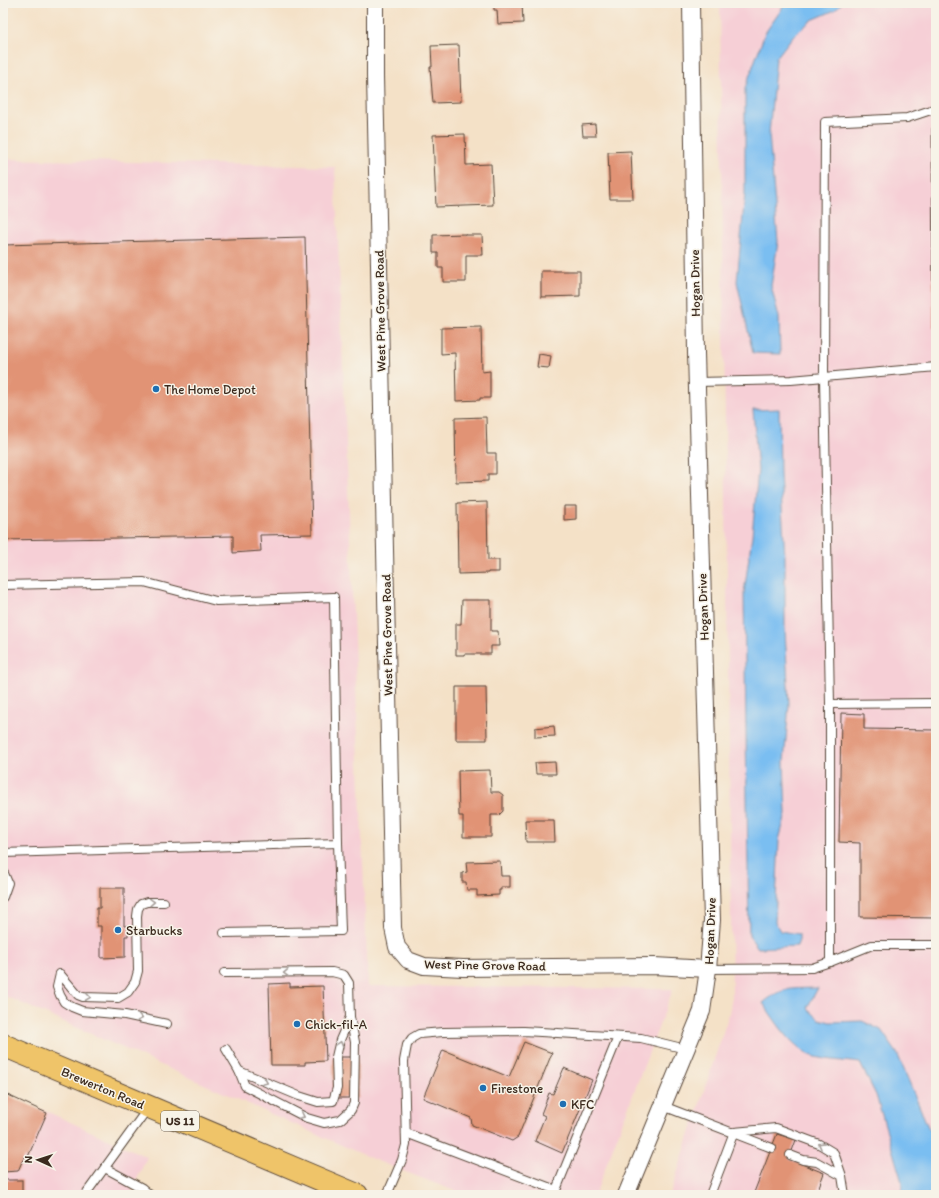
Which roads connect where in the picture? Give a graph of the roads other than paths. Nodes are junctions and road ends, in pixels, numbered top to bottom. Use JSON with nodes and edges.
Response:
{"nodes":[{"id":1,"x":374,"y":3,"type":"edge"},
{"id":2,"x":691,"y":3,"type":"edge"},
{"id":3,"x":936,"y":106,"type":"edge"},
{"id":4,"x":936,"y":367,"type":"edge"},
{"id":5,"x":824,"y":377,"type":"junction"},
{"id":6,"x":697,"y":382,"type":"junction"},
{"id":7,"x":3,"y":585,"type":"edge"},
{"id":8,"x":936,"y":703,"type":"edge"},
{"id":9,"x":830,"y":704,"type":"junction"},
{"id":10,"x":338,"y":844,"type":"junction"},
{"id":11,"x":3,"y":854,"type":"edge"},
{"id":12,"x":3,"y":871,"type":"edge"},
{"id":13,"x":3,"y":897,"type":"edge"},
{"id":14,"x":164,"y":902,"type":"dead end"},
{"id":15,"x":224,"y":933,"type":"dead end"},
{"id":16,"x":936,"y":945,"type":"edge"},
{"id":17,"x":830,"y":962,"type":"junction"},
{"id":18,"x":708,"y":969,"type":"junction"},
{"id":19,"x":224,"y":973,"type":"dead end"},
{"id":20,"x":350,"y":1017,"type":"junction"},
{"id":21,"x":167,"y":1024,"type":"dead end"},
{"id":22,"x":618,"y":1037,"type":"junction"},
{"id":23,"x":3,"y":1045,"type":"edge"},
{"id":24,"x":226,"y":1049,"type":"dead end"},
{"id":25,"x":686,"y":1049,"type":"junction"},
{"id":26,"x":239,"y":1071,"type":"junction"},
{"id":27,"x":663,"y":1106,"type":"junction"},
{"id":28,"x":148,"y":1108,"type":"junction"},
{"id":29,"x":734,"y":1132,"type":"junction"},
{"id":30,"x":406,"y":1134,"type":"junction"},
{"id":31,"x":772,"y":1148,"type":"dead end"},
{"id":32,"x":790,"y":1155,"type":"dead end"},
{"id":33,"x":105,"y":1168,"type":"junction"},
{"id":34,"x":842,"y":1176,"type":"junction"},
{"id":35,"x":86,"y":1195,"type":"edge"},
{"id":36,"x":150,"y":1195,"type":"edge"},
{"id":37,"x":357,"y":1195,"type":"edge"},
{"id":38,"x":387,"y":1195,"type":"edge"},
{"id":39,"x":626,"y":1195,"type":"edge"},
{"id":40,"x":710,"y":1195,"type":"edge"},
{"id":41,"x":845,"y":1195,"type":"edge"}],
"edges":[{"from":1,"to":18,"type":"street","name":"West Pine Grove Road"},
{"from":2,"to":6,"type":"street","name":"Hogan Drive"},
{"from":3,"to":5,"type":"lane"},
{"from":4,"to":5,"type":"lane"},
{"from":5,"to":6,"type":"lane"},
{"from":5,"to":9,"type":"lane"},
{"from":6,"to":18,"type":"street","name":"Hogan Drive"},
{"from":7,"to":10,"type":"lane"},
{"from":8,"to":9,"type":"lane"},
{"from":9,"to":17,"type":"lane"},
{"from":10,"to":11,"type":"lane"},
{"from":10,"to":15,"type":"lane"},
{"from":12,"to":13,"type":"lane"},
{"from":14,"to":21,"type":"lane"},
{"from":16,"to":17,"type":"lane"},
{"from":17,"to":18,"type":"lane"},
{"from":18,"to":25,"type":"street","name":"Hogan Drive"},
{"from":20,"to":19,"type":"lane","one_way":true},
{"from":26,"to":20,"type":"lane","one_way":true},
{"from":26,"to":20,"type":"lane","one_way":true},
{"from":22,"to":25,"type":"lane"},
{"from":22,"to":30,"type":"lane"},
{"from":22,"to":30,"type":"lane"},
{"from":23,"to":28,"type":"main road","name":"Brewerton Road","number":"US 11"},
{"from":24,"to":26,"type":"lane"},
{"from":25,"to":27,"type":"street","name":"Hogan Drive"},
{"from":27,"to":29,"type":"lane"},
{"from":27,"to":39,"type":"street","name":"Hogan Drive"},
{"from":28,"to":33,"type":"lane"},
{"from":28,"to":37,"type":"main road","name":"Brewerton Road","number":"US 11"},
{"from":29,"to":31,"type":"lane"},
{"from":34,"to":29,"type":"lane","one_way":true},
{"from":29,"to":40,"type":"lane"},
{"from":30,"to":38,"type":"lane"},
{"from":32,"to":34,"type":"lane"},
{"from":33,"to":35,"type":"lane"},
{"from":33,"to":36,"type":"lane"},
{"from":34,"to":41,"type":"lane"}]}
